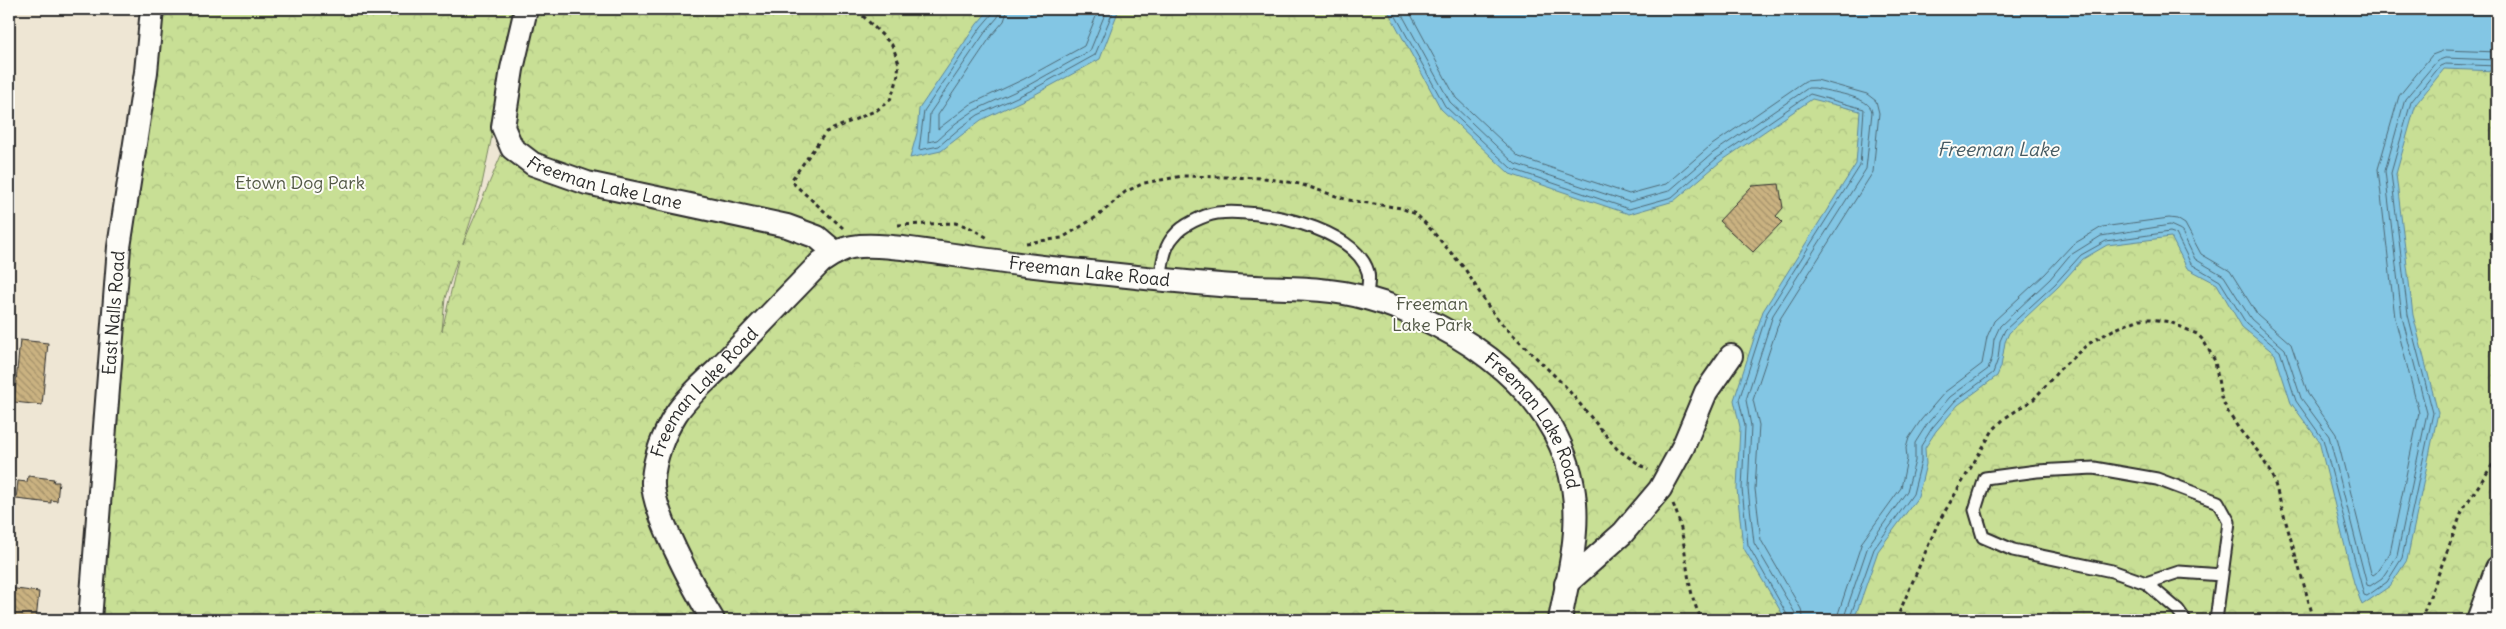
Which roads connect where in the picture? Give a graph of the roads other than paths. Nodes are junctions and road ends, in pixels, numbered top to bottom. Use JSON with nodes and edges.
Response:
{"nodes":[{"id":1,"x":152,"y":9,"type":"edge"},
{"id":2,"x":526,"y":9,"type":"edge"},
{"id":3,"x":836,"y":253,"type":"junction"},
{"id":4,"x":1160,"y":278,"type":"junction"},
{"id":5,"x":1367,"y":298,"type":"junction"},
{"id":6,"x":1731,"y":356,"type":"dead end"},
{"id":7,"x":2497,"y":568,"type":"edge"},
{"id":8,"x":2222,"y":575,"type":"junction"},
{"id":9,"x":2146,"y":583,"type":"junction"},
{"id":10,"x":1566,"y":584,"type":"junction"},
{"id":11,"x":90,"y":620,"type":"edge"},
{"id":12,"x":713,"y":620,"type":"edge"},
{"id":13,"x":1560,"y":620,"type":"edge"},
{"id":14,"x":2185,"y":620,"type":"edge"},
{"id":15,"x":2216,"y":620,"type":"edge"},
{"id":16,"x":2478,"y":620,"type":"edge"}],
"edges":[{"from":1,"to":11,"type":"street","name":"East Nalls Road"},
{"from":2,"to":3,"type":"street","name":"Freeman Lake Lane"},
{"from":3,"to":4,"type":"street","name":"Freeman Lake Road"},
{"from":3,"to":12,"type":"street","name":"Freeman Lake Road"},
{"from":4,"to":5,"type":"street","name":"Freeman Lake Road"},
{"from":4,"to":5,"type":"lane"},
{"from":5,"to":10,"type":"street","name":"Freeman Lake Road"},
{"from":6,"to":10,"type":"street"},
{"from":7,"to":16,"type":"street"},
{"from":8,"to":9,"type":"lane"},
{"from":8,"to":9,"type":"lane"},
{"from":8,"to":15,"type":"lane"},
{"from":9,"to":14,"type":"lane"},
{"from":10,"to":13,"type":"street","name":"Freeman Lake Road"}]}
